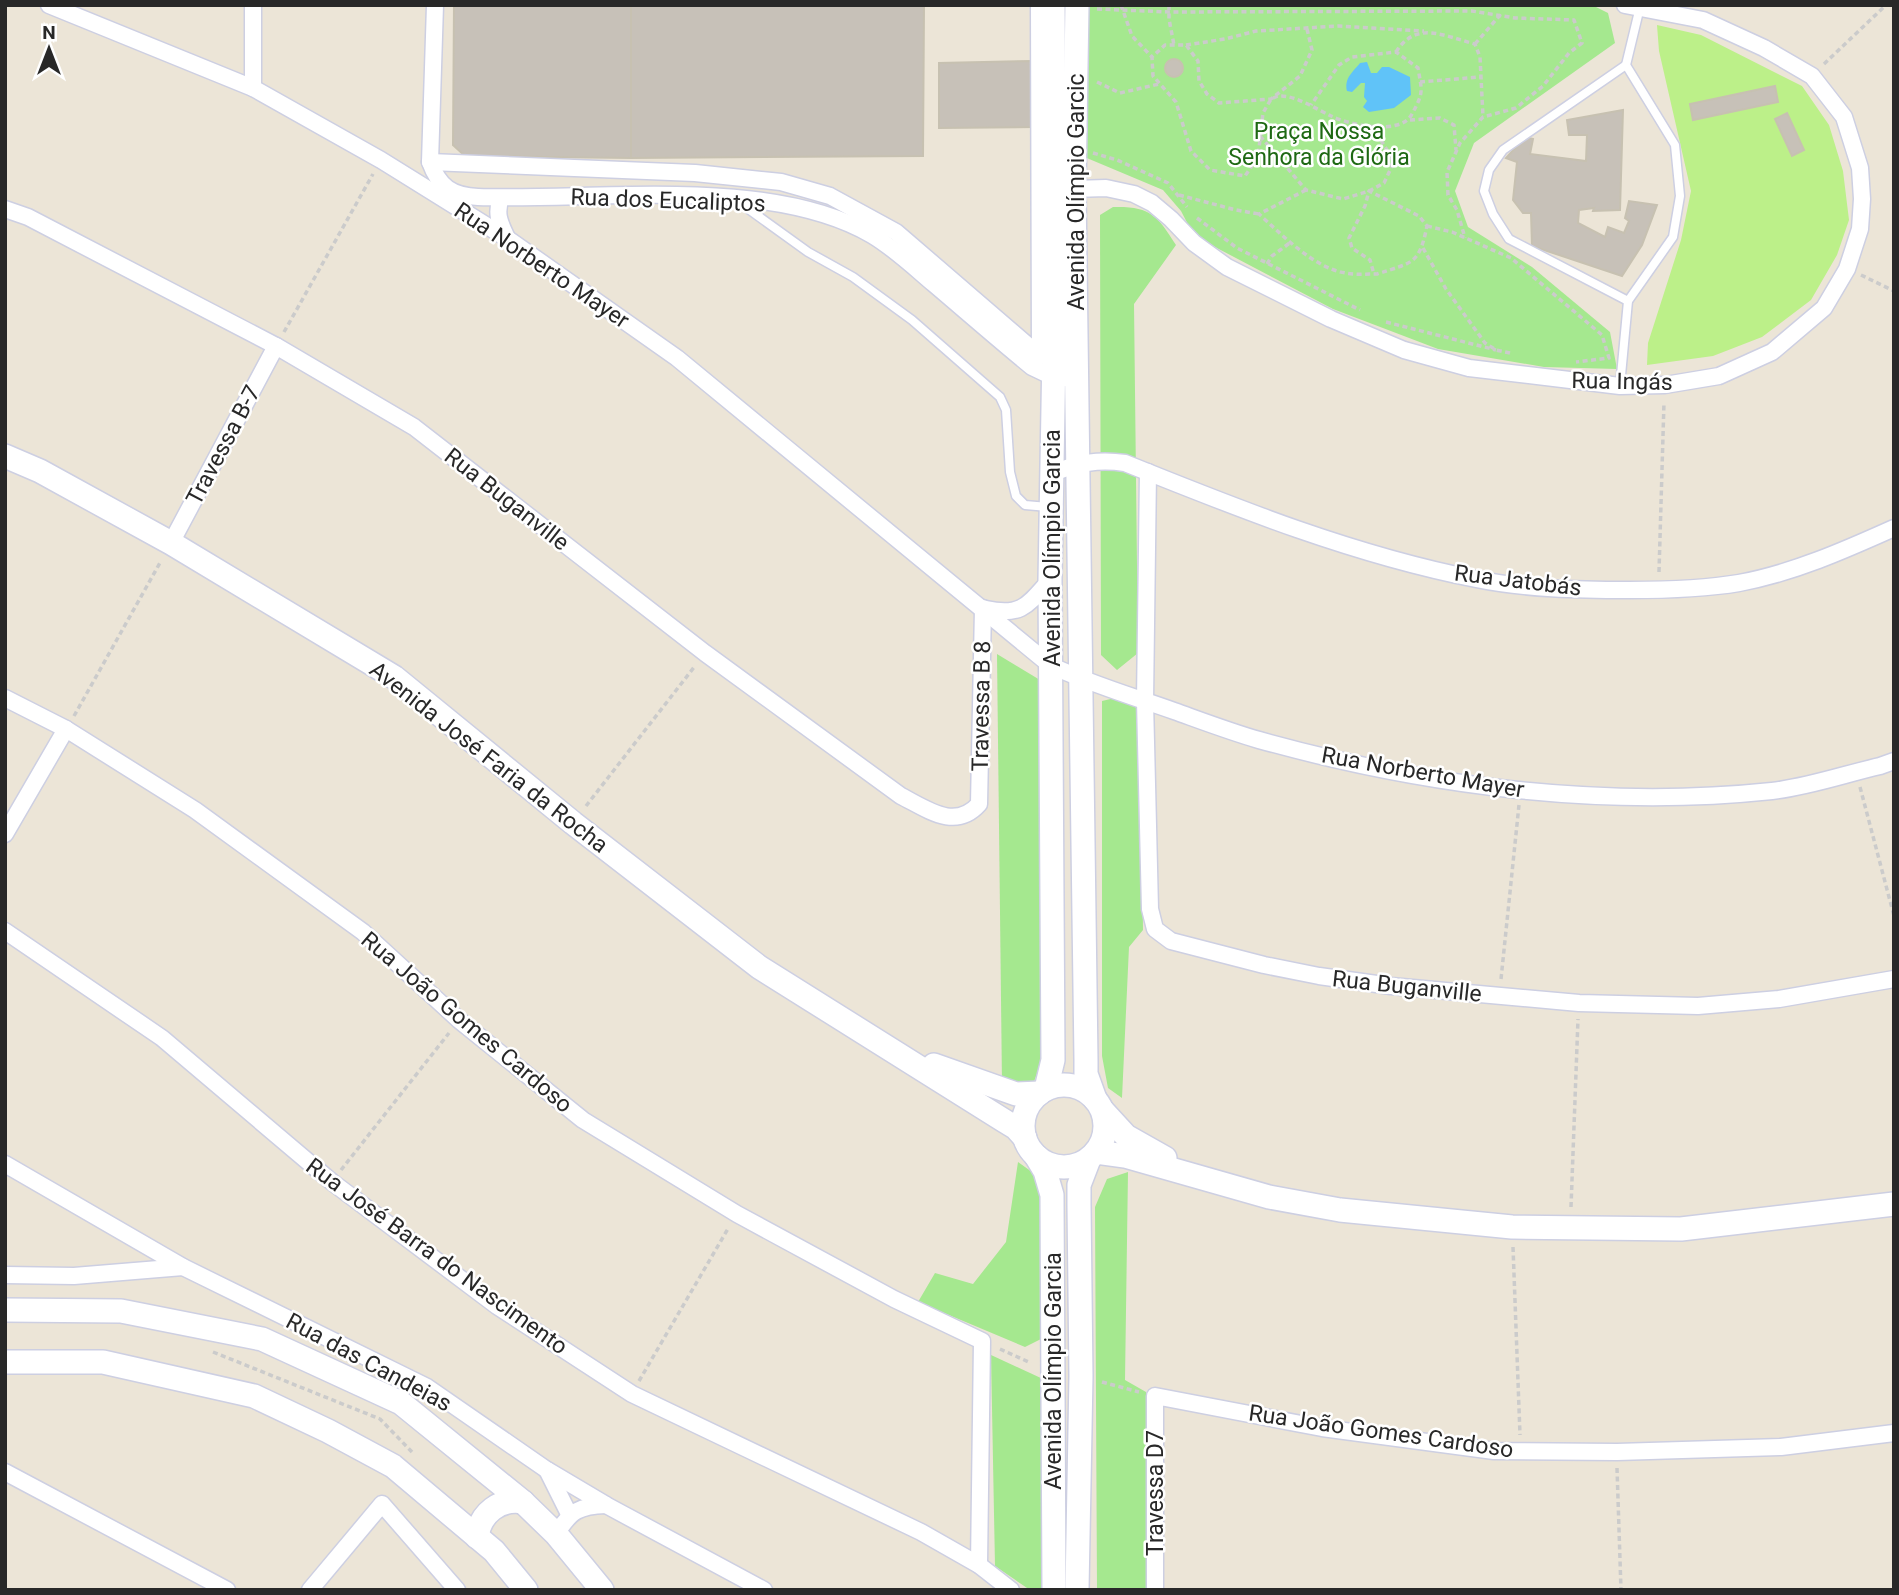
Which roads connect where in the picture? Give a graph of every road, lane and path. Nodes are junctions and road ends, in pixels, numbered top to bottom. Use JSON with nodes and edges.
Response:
{"nodes":[{"id":1,"x":48,"y":5,"type":"edge"},
{"id":2,"x":253,"y":5,"type":"edge"},
{"id":3,"x":435,"y":5,"type":"edge"},
{"id":4,"x":1039,"y":5,"type":"edge"},
{"id":5,"x":1053,"y":5,"type":"edge"},
{"id":6,"x":1121,"y":5,"type":"edge"},
{"id":7,"x":1169,"y":5,"type":"edge"},
{"id":8,"x":1886,"y":5,"type":"edge"},
{"id":9,"x":1633,"y":6,"type":"edge"},
{"id":10,"x":1084,"y":7,"type":"edge"},
{"id":11,"x":1123,"y":11,"type":"junction"},
{"id":12,"x":1169,"y":12,"type":"junction"},
{"id":13,"x":1501,"y":14,"type":"junction"},
{"id":14,"x":1307,"y":29,"type":"junction"},
{"id":15,"x":1424,"y":32,"type":"junction"},
{"id":16,"x":1475,"y":44,"type":"junction"},
{"id":17,"x":1175,"y":45,"type":"junction"},
{"id":18,"x":1186,"y":45,"type":"junction"},
{"id":19,"x":1396,"y":52,"type":"junction"},
{"id":20,"x":1152,"y":57,"type":"junction"},
{"id":21,"x":1626,"y":65,"type":"junction"},
{"id":22,"x":1480,"y":76,"type":"junction"},
{"id":23,"x":1812,"y":76,"type":"junction"},
{"id":24,"x":1088,"y":79,"type":"dead end"},
{"id":25,"x":1420,"y":82,"type":"junction"},
{"id":26,"x":1160,"y":84,"type":"junction"},
{"id":27,"x":253,"y":88,"type":"junction"},
{"id":28,"x":1271,"y":99,"type":"junction"},
{"id":29,"x":1311,"y":105,"type":"junction"},
{"id":30,"x":1483,"y":117,"type":"junction"},
{"id":31,"x":1410,"y":120,"type":"junction"},
{"id":32,"x":1372,"y":125,"type":"junction"},
{"id":33,"x":1259,"y":134,"type":"junction"},
{"id":34,"x":1456,"y":151,"type":"junction"},
{"id":35,"x":1087,"y":152,"type":"dead end"},
{"id":36,"x":381,"y":160,"type":"junction"},
{"id":37,"x":430,"y":162,"type":"junction"},
{"id":38,"x":401,"y":173,"type":"junction"},
{"id":39,"x":1074,"y":188,"type":"junction"},
{"id":40,"x":1306,"y":190,"type":"junction"},
{"id":41,"x":1369,"y":191,"type":"junction"},
{"id":42,"x":1177,"y":194,"type":"junction"},
{"id":43,"x":501,"y":198,"type":"junction"},
{"id":44,"x":735,"y":199,"type":"junction"},
{"id":45,"x":5,"y":209,"type":"edge"},
{"id":46,"x":1259,"y":214,"type":"junction"},
{"id":47,"x":1427,"y":226,"type":"junction"},
{"id":48,"x":1465,"y":237,"type":"junction"},
{"id":49,"x":508,"y":239,"type":"junction"},
{"id":50,"x":1291,"y":242,"type":"junction"},
{"id":51,"x":1423,"y":248,"type":"junction"},
{"id":52,"x":1267,"y":264,"type":"junction"},
{"id":53,"x":1847,"y":269,"type":"junction"},
{"id":54,"x":1374,"y":274,"type":"junction"},
{"id":55,"x":1894,"y":291,"type":"edge"},
{"id":56,"x":1628,"y":300,"type":"junction"},
{"id":57,"x":1369,"y":314,"type":"dead end"},
{"id":58,"x":1380,"y":320,"type":"dead end"},
{"id":59,"x":276,"y":346,"type":"junction"},
{"id":60,"x":1496,"y":350,"type":"junction"},
{"id":61,"x":1518,"y":355,"type":"dead end"},
{"id":62,"x":1565,"y":361,"type":"dead end"},
{"id":63,"x":1053,"y":377,"type":"junction"},
{"id":64,"x":1077,"y":379,"type":"junction"},
{"id":65,"x":1620,"y":386,"type":"junction"},
{"id":66,"x":1665,"y":386,"type":"junction"},
{"id":67,"x":5,"y":456,"type":"edge"},
{"id":68,"x":1078,"y":464,"type":"junction"},
{"id":69,"x":1148,"y":472,"type":"junction"},
{"id":70,"x":1053,"y":473,"type":"junction"},
{"id":71,"x":1052,"y":507,"type":"junction"},
{"id":72,"x":1894,"y":528,"type":"edge"},
{"id":73,"x":171,"y":544,"type":"junction"},
{"id":74,"x":1051,"y":580,"type":"junction"},
{"id":75,"x":1658,"y":590,"type":"junction"},
{"id":76,"x":984,"y":608,"type":"junction"},
{"id":77,"x":705,"y":653,"type":"junction"},
{"id":78,"x":1051,"y":665,"type":"junction"},
{"id":79,"x":1080,"y":679,"type":"junction"},
{"id":80,"x":5,"y":698,"type":"edge"},
{"id":81,"x":1145,"y":701,"type":"junction"},
{"id":82,"x":66,"y":729,"type":"junction"},
{"id":83,"x":1894,"y":761,"type":"edge"},
{"id":84,"x":1856,"y":771,"type":"junction"},
{"id":85,"x":1521,"y":789,"type":"junction"},
{"id":86,"x":979,"y":804,"type":"joint"},
{"id":87,"x":573,"y":823,"type":"junction"},
{"id":88,"x":5,"y":834,"type":"edge"},
{"id":89,"x":1894,"y":916,"type":"edge"},
{"id":90,"x":5,"y":931,"type":"edge"},
{"id":91,"x":1894,"y":979,"type":"edge"},
{"id":92,"x":1499,"y":996,"type":"junction"},
{"id":93,"x":1579,"y":1003,"type":"junction"},
{"id":94,"x":458,"y":1020,"type":"junction"},
{"id":95,"x":883,"y":1044,"type":"junction"},
{"id":96,"x":1043,"y":1091,"type":"junction"},
{"id":97,"x":1099,"y":1105,"type":"junction"},
{"id":98,"x":1030,"y":1147,"type":"junction"},
{"id":99,"x":1093,"y":1156,"type":"junction"},
{"id":100,"x":5,"y":1164,"type":"edge"},
{"id":101,"x":332,"y":1182,"type":"junction"},
{"id":102,"x":1215,"y":1183,"type":"junction"},
{"id":103,"x":1894,"y":1204,"type":"edge"},
{"id":104,"x":737,"y":1214,"type":"junction"},
{"id":105,"x":1512,"y":1227,"type":"junction"},
{"id":106,"x":1570,"y":1229,"type":"junction"},
{"id":107,"x":183,"y":1267,"type":"junction"},
{"id":108,"x":5,"y":1275,"type":"edge"},
{"id":109,"x":5,"y":1310,"type":"edge"},
{"id":110,"x":982,"y":1341,"type":"junction"},
{"id":111,"x":5,"y":1362,"type":"edge"},
{"id":112,"x":1054,"y":1373,"type":"junction"},
{"id":113,"x":1081,"y":1377,"type":"junction"},
{"id":114,"x":632,"y":1394,"type":"junction"},
{"id":115,"x":1154,"y":1396,"type":"junction"},
{"id":116,"x":1894,"y":1433,"type":"edge"},
{"id":117,"x":1521,"y":1451,"type":"junction"},
{"id":118,"x":1617,"y":1452,"type":"junction"},
{"id":119,"x":547,"y":1469,"type":"junction"},
{"id":120,"x":5,"y":1472,"type":"edge"},
{"id":121,"x":523,"y":1502,"type":"junction"},
{"id":122,"x":606,"y":1505,"type":"junction"},
{"id":123,"x":569,"y":1514,"type":"junction"},
{"id":124,"x":556,"y":1534,"type":"junction"},
{"id":125,"x":477,"y":1537,"type":"junction"},
{"id":126,"x":979,"y":1565,"type":"junction"},
{"id":127,"x":227,"y":1590,"type":"edge"},
{"id":128,"x":310,"y":1590,"type":"edge"},
{"id":129,"x":457,"y":1590,"type":"edge"},
{"id":130,"x":526,"y":1590,"type":"edge"},
{"id":131,"x":602,"y":1590,"type":"edge"},
{"id":132,"x":764,"y":1590,"type":"edge"},
{"id":133,"x":1011,"y":1590,"type":"edge"},
{"id":134,"x":1054,"y":1590,"type":"edge"},
{"id":135,"x":1077,"y":1590,"type":"edge"},
{"id":136,"x":1155,"y":1590,"type":"edge"},
{"id":137,"x":1621,"y":1590,"type":"edge"}],
"edges":[{"from":1,"to":27,"type":"street","name":"Rua Norberto Mayer"},
{"from":2,"to":27,"type":"street"},
{"from":3,"to":37,"type":"street"},
{"from":4,"to":37,"type":"street"},
{"from":5,"to":63,"type":"street","name":"Avenida Olímpio Garcia"},
{"from":6,"to":11,"type":"path"},
{"from":7,"to":12,"type":"path"},
{"from":8,"to":23,"type":"path"},
{"from":9,"to":21,"type":"lane"},
{"from":9,"to":23,"type":"street","name":"Rua Ingás"},
{"from":10,"to":11,"type":"path"},
{"from":10,"to":39,"type":"street","name":"Avenida Olímpio Garcic"},
{"from":11,"to":12,"type":"path"},
{"from":11,"to":20,"type":"path"},
{"from":12,"to":13,"type":"path"},
{"from":12,"to":17,"type":"path"},
{"from":13,"to":16,"type":"path"},
{"from":13,"to":30,"type":"path"},
{"from":14,"to":15,"type":"path"},
{"from":14,"to":18,"type":"path"},
{"from":14,"to":28,"type":"path"},
{"from":15,"to":16,"type":"path"},
{"from":15,"to":19,"type":"path"},
{"from":16,"to":22,"type":"path"},
{"from":17,"to":18,"type":"path"},
{"from":17,"to":20,"type":"path"},
{"from":18,"to":28,"type":"path"},
{"from":19,"to":25,"type":"path"},
{"from":19,"to":29,"type":"path"},
{"from":20,"to":26,"type":"path"},
{"from":21,"to":56,"type":"lane"},
{"from":21,"to":56,"type":"lane"},
{"from":22,"to":25,"type":"path"},
{"from":22,"to":30,"type":"path"},
{"from":23,"to":53,"type":"street","name":"Rua Ingás"},
{"from":24,"to":26,"type":"path"},
{"from":25,"to":31,"type":"path"},
{"from":26,"to":33,"type":"path"},
{"from":27,"to":36,"type":"street","name":"Rua Norberto Mayer"},
{"from":28,"to":29,"type":"path"},
{"from":28,"to":33,"type":"path"},
{"from":29,"to":32,"type":"path"},
{"from":30,"to":34,"type":"path"},
{"from":31,"to":32,"type":"path"},
{"from":31,"to":34,"type":"path"},
{"from":32,"to":41,"type":"path"},
{"from":33,"to":40,"type":"path"},
{"from":34,"to":48,"type":"path"},
{"from":35,"to":42,"type":"path"},
{"from":36,"to":38,"type":"street","name":"Rua Norberto Mayer"},
{"from":36,"to":59,"type":"path"},
{"from":37,"to":38,"type":"street"},
{"from":37,"to":43,"type":"street","name":"Rua dos Eucaliptos"},
{"from":38,"to":49,"type":"street","name":"Rua Norberto Mayer"},
{"from":39,"to":64,"type":"street","name":"Avenida Olímpio Garcic"},
{"from":39,"to":65,"type":"street","name":"Rua Ingás"},
{"from":40,"to":41,"type":"path"},
{"from":40,"to":46,"type":"path"},
{"from":41,"to":47,"type":"path"},
{"from":41,"to":54,"type":"path"},
{"from":42,"to":46,"type":"path"},
{"from":42,"to":52,"type":"path"},
{"from":43,"to":44,"type":"street","name":"Rua dos Eucaliptos"},
{"from":43,"to":49,"type":"street"},
{"from":44,"to":63,"type":"street","name":"Rua dos Eucaliptos"},
{"from":44,"to":71,"type":"lane"},
{"from":45,"to":59,"type":"street","name":"Rua Buganville"},
{"from":46,"to":50,"type":"path"},
{"from":47,"to":48,"type":"path"},
{"from":47,"to":51,"type":"path"},
{"from":48,"to":62,"type":"path"},
{"from":49,"to":76,"type":"street","name":"Rua Norberto Mayer"},
{"from":50,"to":52,"type":"path"},
{"from":50,"to":54,"type":"path"},
{"from":51,"to":54,"type":"path"},
{"from":51,"to":60,"type":"path"},
{"from":52,"to":57,"type":"path"},
{"from":53,"to":55,"type":"path"},
{"from":53,"to":66,"type":"street","name":"Rua Ingás"},
{"from":56,"to":65,"type":"lane"},
{"from":58,"to":60,"type":"path"},
{"from":59,"to":73,"type":"street","name":"Travessa B-7"},
{"from":59,"to":77,"type":"street","name":"Rua Buganville"},
{"from":60,"to":61,"type":"path"},
{"from":63,"to":64,"type":"street","name":"Rua dos Eucaliptos"},
{"from":63,"to":70,"type":"street","name":"Avenida Olímpio Garcia"},
{"from":64,"to":68,"type":"street","name":"Avenida Olímpio Garcia"},
{"from":65,"to":66,"type":"street","name":"Rua Ingás"},
{"from":66,"to":75,"type":"path"},
{"from":67,"to":73,"type":"street","name":"Avenida José Faria da Rocha"},
{"from":68,"to":69,"type":"street","name":"Rua Jatobás"},
{"from":68,"to":70,"type":"street","name":"Rua Jatobás"},
{"from":68,"to":79,"type":"street","name":"Avenida Olímpio Garcia"},
{"from":69,"to":75,"type":"street","name":"Rua Jatobás"},
{"from":69,"to":81,"type":"street"},
{"from":70,"to":71,"type":"street","name":"Avenida Olímpio Garcia"},
{"from":71,"to":74,"type":"street","name":"Avenida Olímpio Garcia"},
{"from":72,"to":75,"type":"street","name":"Rua Jatobás"},
{"from":73,"to":82,"type":"path"},
{"from":73,"to":87,"type":"street","name":"Avenida José Faria da Rocha"},
{"from":74,"to":76,"type":"street"},
{"from":74,"to":78,"type":"street","name":"Avenida Olímpio Garcia"},
{"from":76,"to":78,"type":"street","name":"Rua Norberto Mayer"},
{"from":76,"to":86,"type":"street","name":"Travessa B 8"},
{"from":77,"to":86,"type":"street","name":"Rua Buganville"},
{"from":77,"to":87,"type":"path"},
{"from":78,"to":79,"type":"street","name":"Rua Norberto Mayer"},
{"from":78,"to":96,"type":"street","name":"Avenida Olímpio Garcia"},
{"from":79,"to":81,"type":"street","name":"Rua Norberto Mayer"},
{"from":79,"to":97,"type":"street","name":"Avenida Olímpio Garcia"},
{"from":80,"to":82,"type":"street","name":"Rua João Gomes Cardoso"},
{"from":81,"to":85,"type":"street","name":"Rua Norberto Mayer"},
{"from":81,"to":92,"type":"street","name":"Rua Buganville"},
{"from":82,"to":88,"type":"street"},
{"from":82,"to":94,"type":"street","name":"Rua João Gomes Cardoso"},
{"from":83,"to":84,"type":"street","name":"Rua Norberto Mayer"},
{"from":84,"to":85,"type":"street","name":"Rua Norberto Mayer"},
{"from":84,"to":89,"type":"path"},
{"from":85,"to":92,"type":"path"},
{"from":87,"to":95,"type":"street","name":"Avenida José Faria da Rocha"},
{"from":90,"to":101,"type":"street","name":"Rua José Barra do Nascimento"},
{"from":91,"to":93,"type":"street","name":"Rua Buganville"},
{"from":92,"to":93,"type":"street","name":"Rua Buganville"},
{"from":93,"to":106,"type":"path"},
{"from":94,"to":101,"type":"path"},
{"from":94,"to":104,"type":"street","name":"Rua João Gomes Cardoso"},
{"from":95,"to":96,"type":"street","name":"Avenida José Faria da Rocha"},
{"from":95,"to":98,"type":"street","name":"Avenida José Faria da Rocha"},
{"from":96,"to":97,"type":"street"},
{"from":96,"to":98,"type":"street"},
{"from":97,"to":99,"type":"street"},
{"from":97,"to":102,"type":"street"},
{"from":98,"to":99,"type":"street"},
{"from":98,"to":112,"type":"street","name":"Avenida Olímpio Garcia"},
{"from":99,"to":102,"type":"street"},
{"from":99,"to":113,"type":"street","name":"Avenida Olímpio Garcia"},
{"from":100,"to":107,"type":"street","name":"Rua das Candeias"},
{"from":101,"to":114,"type":"street","name":"Rua José Barra do Nascimento"},
{"from":102,"to":105,"type":"street"},
{"from":103,"to":106,"type":"street"},
{"from":104,"to":110,"type":"street","name":"Rua João Gomes Cardoso"},
{"from":104,"to":114,"type":"path"},
{"from":105,"to":106,"type":"street"},
{"from":105,"to":117,"type":"path"},
{"from":107,"to":108,"type":"street"},
{"from":107,"to":119,"type":"street","name":"Rua das Candeias"},
{"from":109,"to":121,"type":"street"},
{"from":110,"to":112,"type":"path"},
{"from":110,"to":126,"type":"street"},
{"from":111,"to":125,"type":"street"},
{"from":112,"to":134,"type":"street","name":"Avenida Olímpio Garcia"},
{"from":113,"to":115,"type":"path"},
{"from":113,"to":135,"type":"street","name":"Avenida Olímpio Garcia"},
{"from":114,"to":126,"type":"street","name":"Rua José Barra do Nascimento"},
{"from":115,"to":117,"type":"street","name":"Rua João Gomes Cardoso"},
{"from":115,"to":136,"type":"street","name":"Travessa D7"},
{"from":116,"to":118,"type":"street","name":"Rua João Gomes Cardoso"},
{"from":117,"to":118,"type":"street","name":"Rua João Gomes Cardoso"},
{"from":118,"to":137,"type":"path"},
{"from":119,"to":122,"type":"street","name":"Rua das Candeias"},
{"from":119,"to":123,"type":"street"},
{"from":120,"to":127,"type":"street"},
{"from":121,"to":124,"type":"street"},
{"from":121,"to":125,"type":"street"},
{"from":122,"to":123,"type":"street"},
{"from":122,"to":132,"type":"street","name":"Rua das Candeias"},
{"from":123,"to":124,"type":"street"},
{"from":124,"to":131,"type":"street"},
{"from":125,"to":130,"type":"street"},
{"from":126,"to":133,"type":"street","name":"Rua José Barra do Nascimento"},
{"from":128,"to":129,"type":"street"}]}
